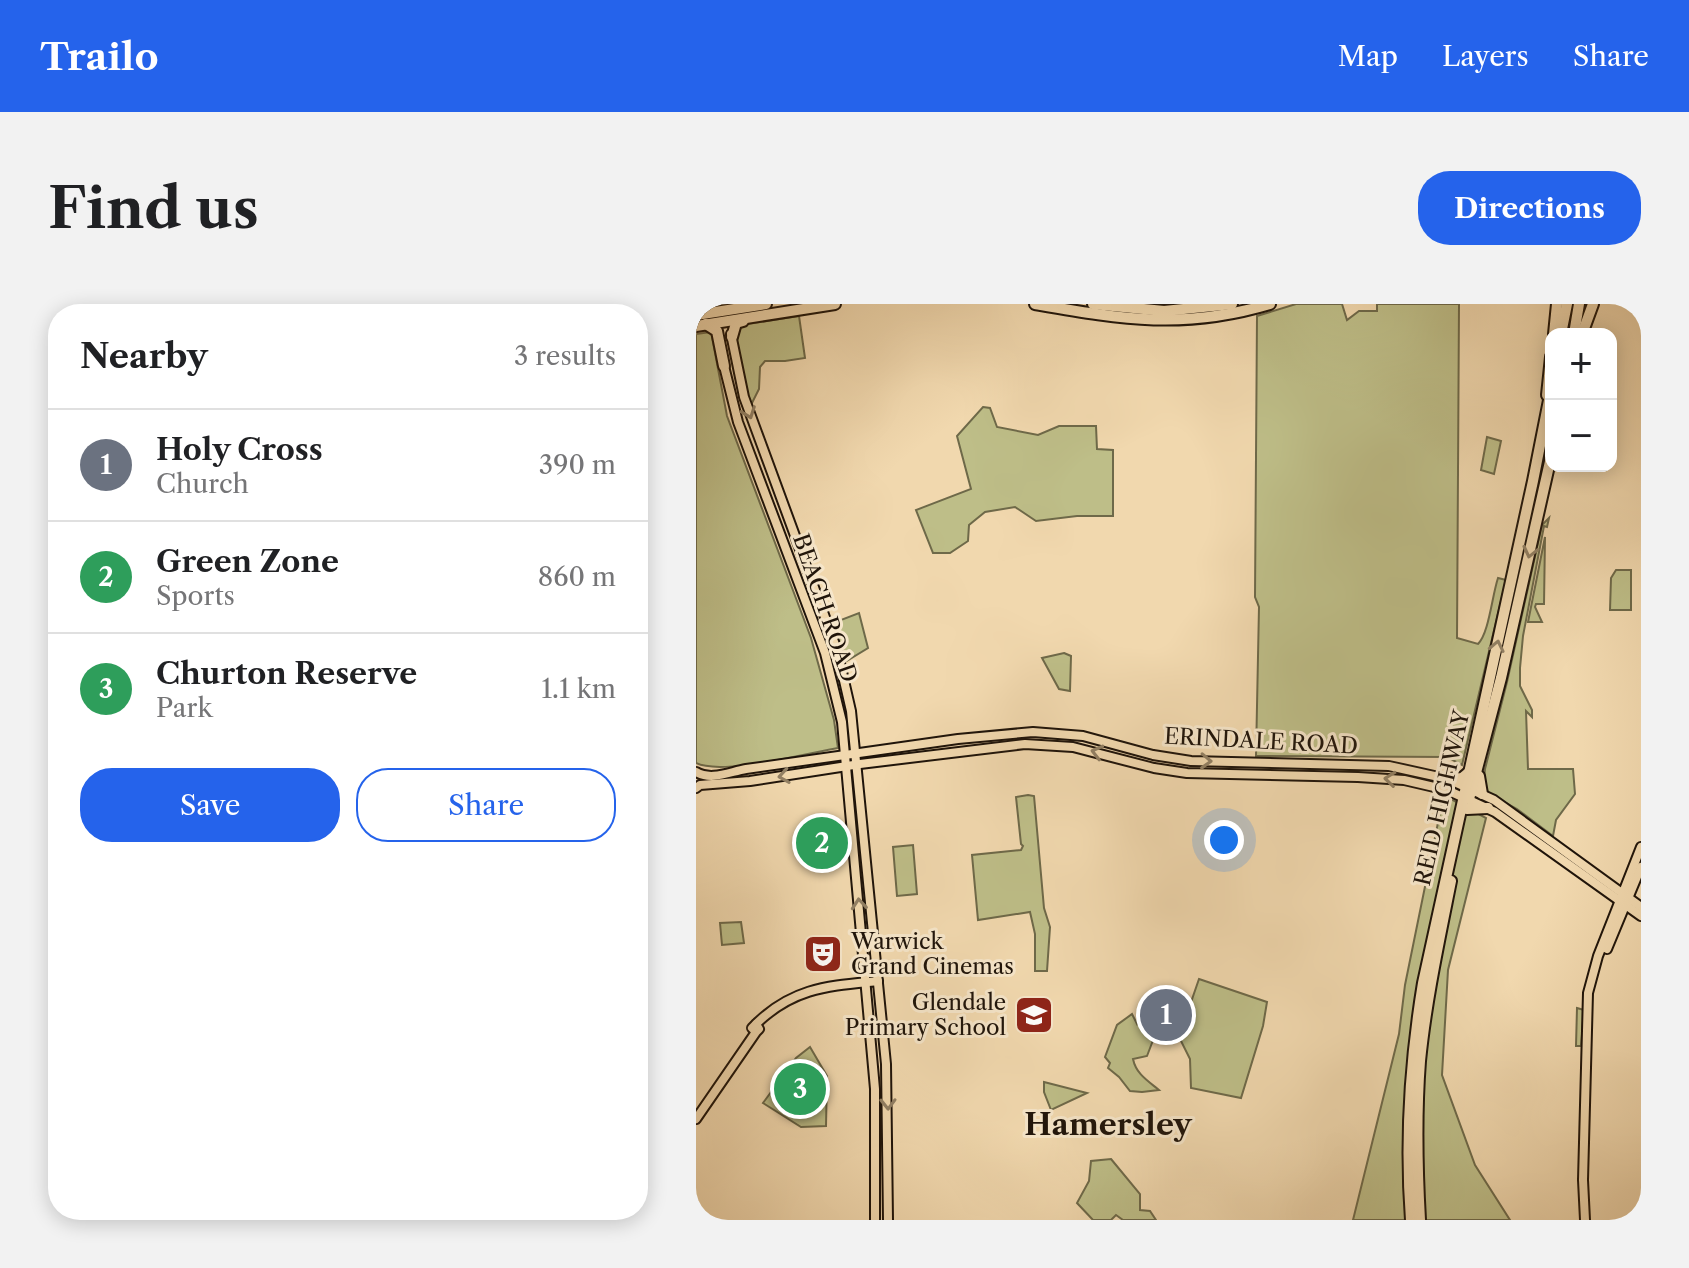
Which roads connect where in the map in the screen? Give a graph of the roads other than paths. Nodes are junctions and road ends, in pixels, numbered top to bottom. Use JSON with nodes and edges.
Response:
{"nodes":[{"id":1,"x":835,"y":304,"type":"edge"},
{"id":2,"x":1035,"y":304,"type":"edge"},
{"id":3,"x":1093,"y":304,"type":"edge"},
{"id":4,"x":1232,"y":304,"type":"edge"},
{"id":5,"x":1270,"y":304,"type":"edge"},
{"id":6,"x":1557,"y":304,"type":"edge"},
{"id":7,"x":1567,"y":304,"type":"edge"},
{"id":8,"x":1579,"y":304,"type":"edge"},
{"id":9,"x":1593,"y":304,"type":"edge"},
{"id":10,"x":731,"y":309,"type":"edge"},
{"id":11,"x":769,"y":309,"type":"edge"},
{"id":12,"x":696,"y":314,"type":"edge"},
{"id":13,"x":710,"y":315,"type":"edge"},
{"id":14,"x":1555,"y":328,"type":"edge"},
{"id":15,"x":1562,"y":328,"type":"edge"},
{"id":16,"x":1575,"y":328,"type":"edge"},
{"id":17,"x":1584,"y":328,"type":"edge"},
{"id":18,"x":732,"y":337,"type":"junction"},
{"id":19,"x":724,"y":366,"type":"joint"},
{"id":20,"x":741,"y":385,"type":"junction"},
{"id":21,"x":735,"y":410,"type":"junction"},
{"id":22,"x":1545,"y":425,"type":"edge"},
{"id":23,"x":1547,"y":472,"type":"edge"},
{"id":24,"x":1485,"y":724,"type":"junction"},
{"id":25,"x":939,"y":742,"type":"junction"},
{"id":26,"x":941,"y":754,"type":"junction"},
{"id":27,"x":854,"y":759,"type":"junction"},
{"id":28,"x":837,"y":767,"type":"junction"},
{"id":29,"x":1468,"y":773,"type":"junction"},
{"id":30,"x":1303,"y":776,"type":"junction"},
{"id":31,"x":1448,"y":779,"type":"junction"},
{"id":32,"x":698,"y":780,"type":"edge"},
{"id":33,"x":1288,"y":782,"type":"dead end"},
{"id":34,"x":1468,"y":795,"type":"junction"},
{"id":35,"x":850,"y":800,"type":"junction"},
{"id":36,"x":1488,"y":808,"type":"joint"},
{"id":37,"x":1641,"y":847,"type":"edge"},
{"id":38,"x":1641,"y":867,"type":"edge"},
{"id":39,"x":1630,"y":883,"type":"junction"},
{"id":40,"x":1608,"y":884,"type":"junction"},
{"id":41,"x":1624,"y":900,"type":"junction"},
{"id":42,"x":1640,"y":906,"type":"edge"},
{"id":43,"x":1641,"y":916,"type":"edge"},
{"id":44,"x":879,"y":983,"type":"junction"},
{"id":45,"x":866,"y":984,"type":"junction"},
{"id":46,"x":696,"y":1117,"type":"edge"},
{"id":47,"x":875,"y":1220,"type":"edge"},
{"id":48,"x":888,"y":1220,"type":"edge"},
{"id":49,"x":1411,"y":1220,"type":"edge"},
{"id":50,"x":1420,"y":1220,"type":"edge"},
{"id":51,"x":1585,"y":1220,"type":"edge"}],
"edges":[{"from":1,"to":11,"type":"highway"},
{"from":2,"to":5,"type":"highway"},
{"from":3,"to":4,"type":"highway"},
{"from":6,"to":14,"type":"highway"},
{"from":7,"to":15,"type":"highway"},
{"from":8,"to":16,"type":"highway"},
{"from":9,"to":17,"type":"highway"},
{"from":10,"to":11,"type":"highway"},
{"from":10,"to":13,"type":"highway"},
{"from":10,"to":18,"type":"main road","name":"BEACH ROAD"},
{"from":11,"to":18,"type":"highway"},
{"from":12,"to":13,"type":"highway"},
{"from":13,"to":19,"type":"highway"},
{"from":18,"to":20,"type":"main road","name":"BEACH ROAD"},
{"from":19,"to":21,"type":"main road","name":"BEACH ROAD"},
{"from":20,"to":21,"type":"main road"},
{"from":20,"to":27,"type":"main road","name":"BEACH ROAD","one_way":true},
{"from":21,"to":27,"type":"main road","name":"BEACH ROAD"},
{"from":24,"to":22,"type":"highway","name":"REID HIGHWAY","one_way":true},
{"from":23,"to":24,"type":"highway","name":"REID HIGHWAY","one_way":true},
{"from":24,"to":29,"type":"highway","name":"REID HIGHWAY"},
{"from":24,"to":34,"type":"highway","name":"REID HIGHWAY"},
{"from":25,"to":26,"type":"main road"},
{"from":25,"to":27,"type":"main road","name":"ERINDALE ROAD"},
{"from":25,"to":31,"type":"main road","name":"ERINDALE ROAD","one_way":true},
{"from":26,"to":27,"type":"main road","name":"ERINDALE ROAD"},
{"from":30,"to":26,"type":"main road","name":"ERINDALE ROAD","one_way":true},
{"from":27,"to":28,"type":"main road","name":"ERINDALE ROAD"},
{"from":27,"to":32,"type":"main road","name":"ERINDALE ROAD"},
{"from":27,"to":35,"type":"main road","name":"BEACH ROAD"},
{"from":27,"to":44,"type":"main road","name":"BEACH ROAD"},
{"from":28,"to":32,"type":"main road","name":"ERINDALE ROAD","one_way":true},
{"from":28,"to":35,"type":"main road"},
{"from":29,"to":31,"type":"highway"},
{"from":29,"to":34,"type":"highway","name":"REID HIGHWAY"},
{"from":30,"to":33,"type":"main road"},
{"from":34,"to":30,"type":"main road","name":"ERINDALE ROAD","one_way":true},
{"from":31,"to":34,"type":"main road","name":"ERINDALE ROAD"},
{"from":34,"to":36,"type":"highway"},
{"from":34,"to":40,"type":"main road","name":"ERINDALE ROAD"},
{"from":34,"to":49,"type":"highway","name":"REID HIGHWAY"},
{"from":34,"to":50,"type":"highway","name":"REID HIGHWAY"},
{"from":45,"to":35,"type":"main road","name":"BEACH ROAD","one_way":true},
{"from":36,"to":41,"type":"main road","name":"ERINDALE ROAD"},
{"from":37,"to":39,"type":"main road"},
{"from":38,"to":39,"type":"main road"},
{"from":39,"to":40,"type":"main road"},
{"from":39,"to":41,"type":"main road"},
{"from":39,"to":42,"type":"main road"},
{"from":40,"to":41,"type":"main road","name":"ERINDALE ROAD"},
{"from":41,"to":42,"type":"main road","name":"ERINDALE ROAD"},
{"from":41,"to":43,"type":"main road","name":"ERINDALE ROAD"},
{"from":41,"to":51,"type":"main road"},
{"from":44,"to":45,"type":"main road"},
{"from":44,"to":48,"type":"main road","name":"BEACH ROAD","one_way":true},
{"from":45,"to":46,"type":"main road"},
{"from":45,"to":47,"type":"main road","name":"BEACH ROAD"}]}
